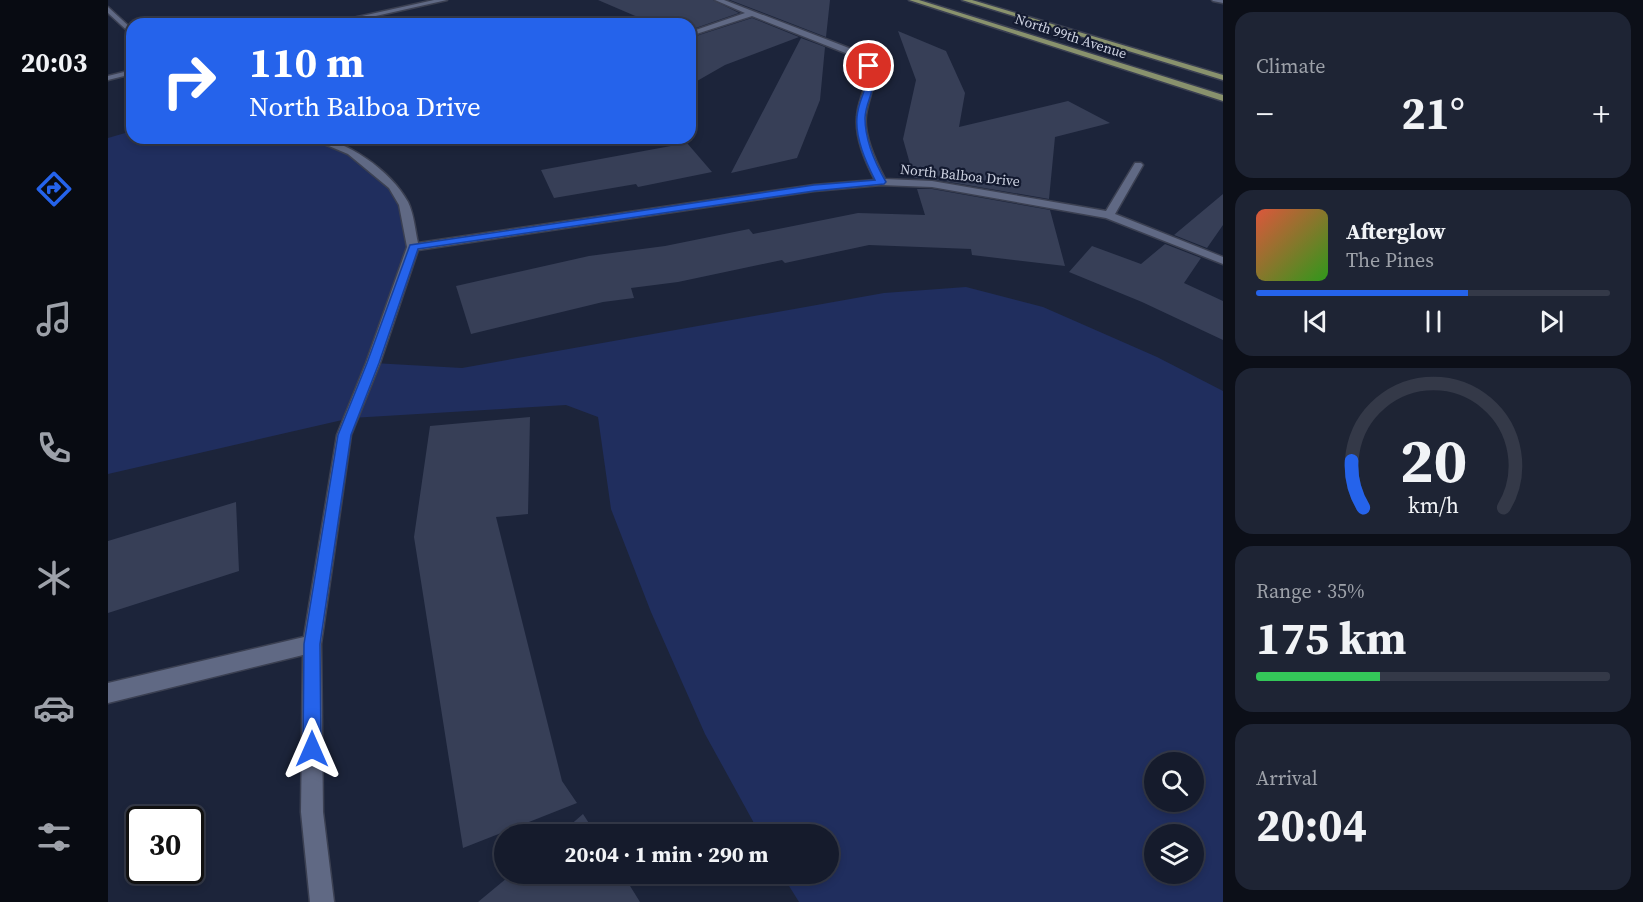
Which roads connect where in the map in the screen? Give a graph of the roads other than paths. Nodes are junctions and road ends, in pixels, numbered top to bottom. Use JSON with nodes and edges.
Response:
{"nodes":[{"id":1,"x":444,"y":0,"type":"edge"},
{"id":2,"x":718,"y":0,"type":"edge"},
{"id":3,"x":912,"y":0,"type":"edge"},
{"id":4,"x":965,"y":0,"type":"edge"},
{"id":5,"x":1215,"y":0,"type":"edge"},
{"id":6,"x":1223,"y":1,"type":"edge"},
{"id":7,"x":108,"y":9,"type":"edge"},
{"id":8,"x":753,"y":13,"type":"junction"},
{"id":9,"x":358,"y":18,"type":"edge"},
{"id":10,"x":126,"y":27,"type":"edge"},
{"id":11,"x":696,"y":32,"type":"edge"},
{"id":12,"x":126,"y":74,"type":"edge"},
{"id":13,"x":108,"y":78,"type":"edge"},
{"id":14,"x":1223,"y":78,"type":"edge"},
{"id":15,"x":1223,"y":98,"type":"edge"},
{"id":16,"x":330,"y":144,"type":"edge"},
{"id":17,"x":1138,"y":165,"type":"dead end"},
{"id":18,"x":881,"y":182,"type":"junction"},
{"id":19,"x":1109,"y":215,"type":"junction"},
{"id":20,"x":413,"y":247,"type":"junction"},
{"id":21,"x":1223,"y":261,"type":"edge"},
{"id":22,"x":312,"y":644,"type":"junction"},
{"id":23,"x":108,"y":693,"type":"edge"},
{"id":24,"x":322,"y":902,"type":"edge"}],
"edges":[{"from":1,"to":9,"type":"street"},
{"from":2,"to":8,"type":"street"},
{"from":3,"to":15,"type":"main road","name":"North 99th Avenue"},
{"from":4,"to":14,"type":"main road","name":"North 99th Avenue"},
{"from":5,"to":6,"type":"street"},
{"from":7,"to":10,"type":"street"},
{"from":8,"to":11,"type":"street"},
{"from":8,"to":18,"type":"street"},
{"from":12,"to":13,"type":"street"},
{"from":16,"to":20,"type":"street"},
{"from":17,"to":19,"type":"street"},
{"from":18,"to":19,"type":"street","name":"North Balboa Drive"},
{"from":18,"to":20,"type":"street","name":"North Balboa Drive"},
{"from":19,"to":21,"type":"street","name":"North Balboa Drive"},
{"from":20,"to":22,"type":"street"},
{"from":22,"to":23,"type":"street"},
{"from":22,"to":24,"type":"street"}]}
